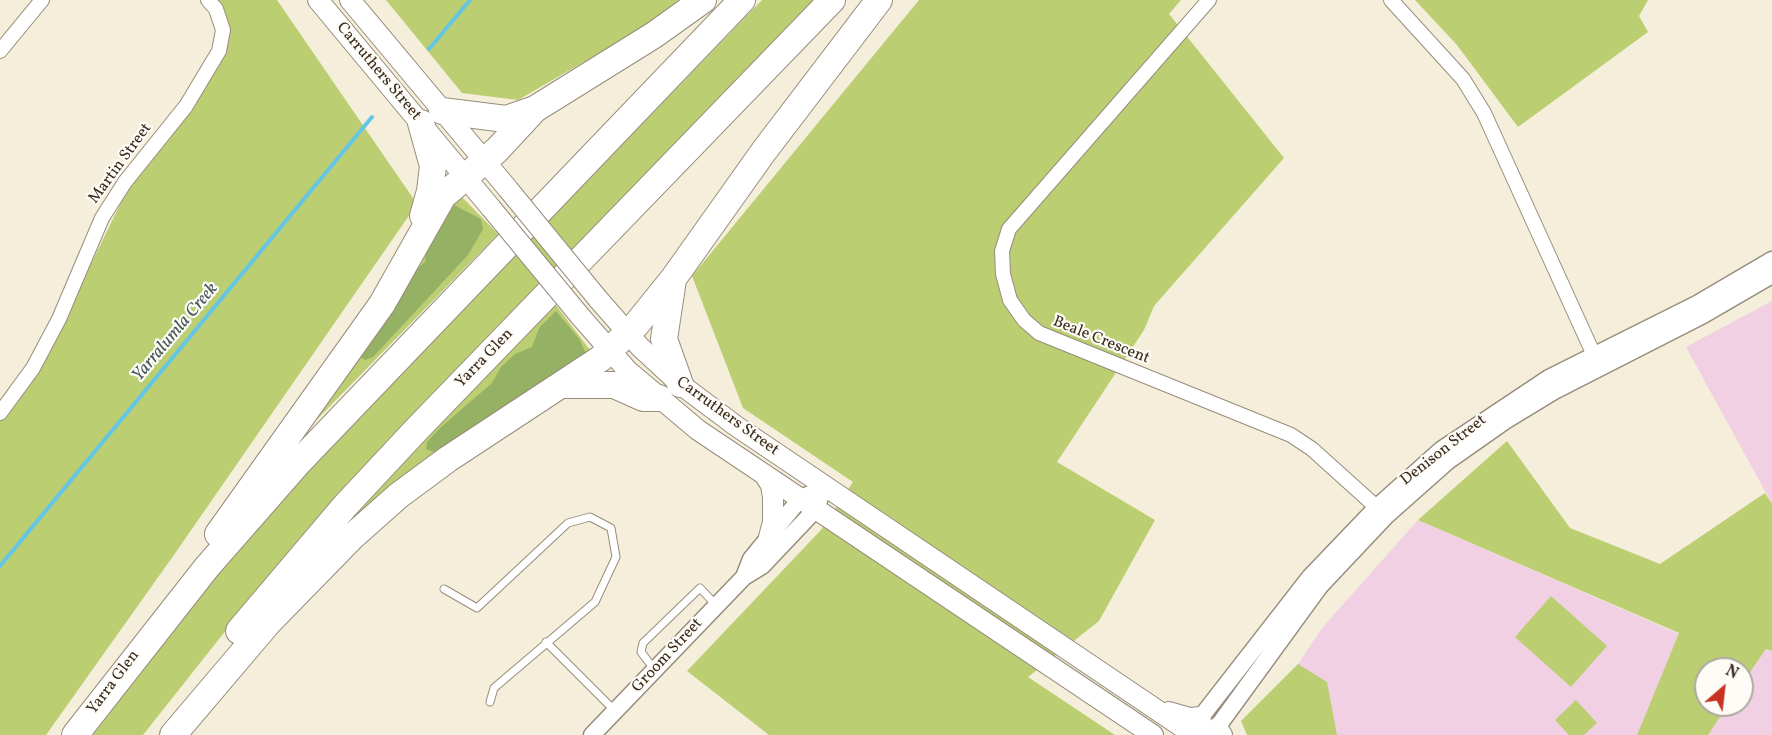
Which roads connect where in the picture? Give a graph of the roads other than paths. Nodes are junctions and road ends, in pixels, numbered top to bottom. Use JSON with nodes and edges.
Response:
{"nodes":[{"id":1,"x":42,"y":0,"type":"edge"},
{"id":2,"x":208,"y":0,"type":"edge"},
{"id":3,"x":318,"y":0,"type":"edge"},
{"id":4,"x":350,"y":0,"type":"edge"},
{"id":5,"x":702,"y":0,"type":"edge"},
{"id":6,"x":742,"y":0,"type":"edge"},
{"id":7,"x":832,"y":0,"type":"edge"},
{"id":8,"x":879,"y":0,"type":"edge"},
{"id":9,"x":1209,"y":0,"type":"edge"},
{"id":10,"x":1391,"y":0,"type":"edge"},
{"id":11,"x":0,"y":51,"type":"edge"},
{"id":12,"x":536,"y":109,"type":"junction"},
{"id":13,"x":431,"y":117,"type":"junction"},
{"id":14,"x":475,"y":167,"type":"junction"},
{"id":15,"x":415,"y":245,"type":"junction"},
{"id":16,"x":1772,"y":260,"type":"edge"},
{"id":17,"x":1772,"y":275,"type":"edge"},
{"id":18,"x":673,"y":279,"type":"junction"},
{"id":19,"x":619,"y":341,"type":"junction"},
{"id":20,"x":1596,"y":360,"type":"junction"},
{"id":21,"x":680,"y":384,"type":"junction"},
{"id":22,"x":563,"y":385,"type":"junction"},
{"id":23,"x":659,"y":398,"type":"junction"},
{"id":24,"x":0,"y":413,"type":"edge"},
{"id":25,"x":763,"y":474,"type":"junction"},
{"id":26,"x":824,"y":486,"type":"junction"},
{"id":27,"x":808,"y":504,"type":"junction"},
{"id":28,"x":1381,"y":512,"type":"junction"},
{"id":29,"x":769,"y":537,"type":"junction"},
{"id":30,"x":744,"y":577,"type":"junction"},
{"id":31,"x":444,"y":589,"type":"dead end"},
{"id":32,"x":716,"y":605,"type":"junction"},
{"id":33,"x":546,"y":642,"type":"junction"},
{"id":34,"x":135,"y":656,"type":"junction"},
{"id":35,"x":656,"y":670,"type":"junction"},
{"id":36,"x":490,"y":702,"type":"dead end"},
{"id":37,"x":615,"y":711,"type":"junction"},
{"id":38,"x":1207,"y":731,"type":"edge"},
{"id":39,"x":75,"y":735,"type":"edge"},
{"id":40,"x":156,"y":735,"type":"edge"},
{"id":41,"x":173,"y":735,"type":"edge"},
{"id":42,"x":592,"y":735,"type":"edge"},
{"id":43,"x":1154,"y":735,"type":"edge"}],
"edges":[{"from":1,"to":11,"type":"street"},
{"from":2,"to":24,"type":"street","name":"Martin Street"},
{"from":3,"to":13,"type":"main road","name":"Carruthers Street"},
{"from":4,"to":13,"type":"main road","name":"Carruthers Street"},
{"from":5,"to":12,"type":"highway"},
{"from":6,"to":34,"type":"highway","name":"Yarra Glen"},
{"from":7,"to":40,"type":"highway","name":"Yarra Glen"},
{"from":8,"to":18,"type":"highway"},
{"from":9,"to":28,"type":"street","name":"Beale Crescent"},
{"from":10,"to":20,"type":"street"},
{"from":12,"to":13,"type":"highway"},
{"from":12,"to":14,"type":"highway"},
{"from":13,"to":14,"type":"main road","name":"Carruthers Street"},
{"from":13,"to":15,"type":"highway"},
{"from":14,"to":15,"type":"highway"},
{"from":14,"to":19,"type":"main road","name":"Carruthers Street","bridge":true},
{"from":14,"to":19,"type":"main road","name":"Carruthers Street","bridge":true},
{"from":15,"to":34,"type":"highway"},
{"from":16,"to":20,"type":"street","name":"Denison Street"},
{"from":17,"to":20,"type":"street","name":"Denison Street"},
{"from":18,"to":19,"type":"highway"},
{"from":18,"to":21,"type":"highway"},
{"from":19,"to":21,"type":"main road","name":"Carruthers Street"},
{"from":19,"to":22,"type":"highway"},
{"from":19,"to":23,"type":"main road","name":"Carruthers Street"},
{"from":20,"to":28,"type":"street","name":"Denison Street"},
{"from":21,"to":26,"type":"main road","name":"Carruthers Street"},
{"from":22,"to":23,"type":"highway"},
{"from":22,"to":41,"type":"highway"},
{"from":23,"to":25,"type":"main road","name":"Carruthers Street"},
{"from":25,"to":27,"type":"main road","name":"Carruthers Street"},
{"from":25,"to":29,"type":"main road"},
{"from":26,"to":27,"type":"street","name":"Groom Street"},
{"from":26,"to":38,"type":"main road","name":"Carruthers Street"},
{"from":27,"to":29,"type":"street","name":"Groom Street"},
{"from":27,"to":30,"type":"street","name":"Groom Street"},
{"from":27,"to":43,"type":"main road","name":"Carruthers Street"},
{"from":28,"to":38,"type":"street","name":"Denison Street"},
{"from":29,"to":30,"type":"street","name":"Groom Street"},
{"from":30,"to":32,"type":"street","name":"Groom Street"},
{"from":31,"to":33,"type":"lane"},
{"from":32,"to":35,"type":"street","name":"Groom Street"},
{"from":32,"to":35,"type":"lane"},
{"from":33,"to":36,"type":"lane"},
{"from":33,"to":37,"type":"lane"},
{"from":34,"to":39,"type":"highway","name":"Yarra Glen"},
{"from":35,"to":37,"type":"street","name":"Groom Street"},
{"from":37,"to":42,"type":"street","name":"Groom Street"}]}
